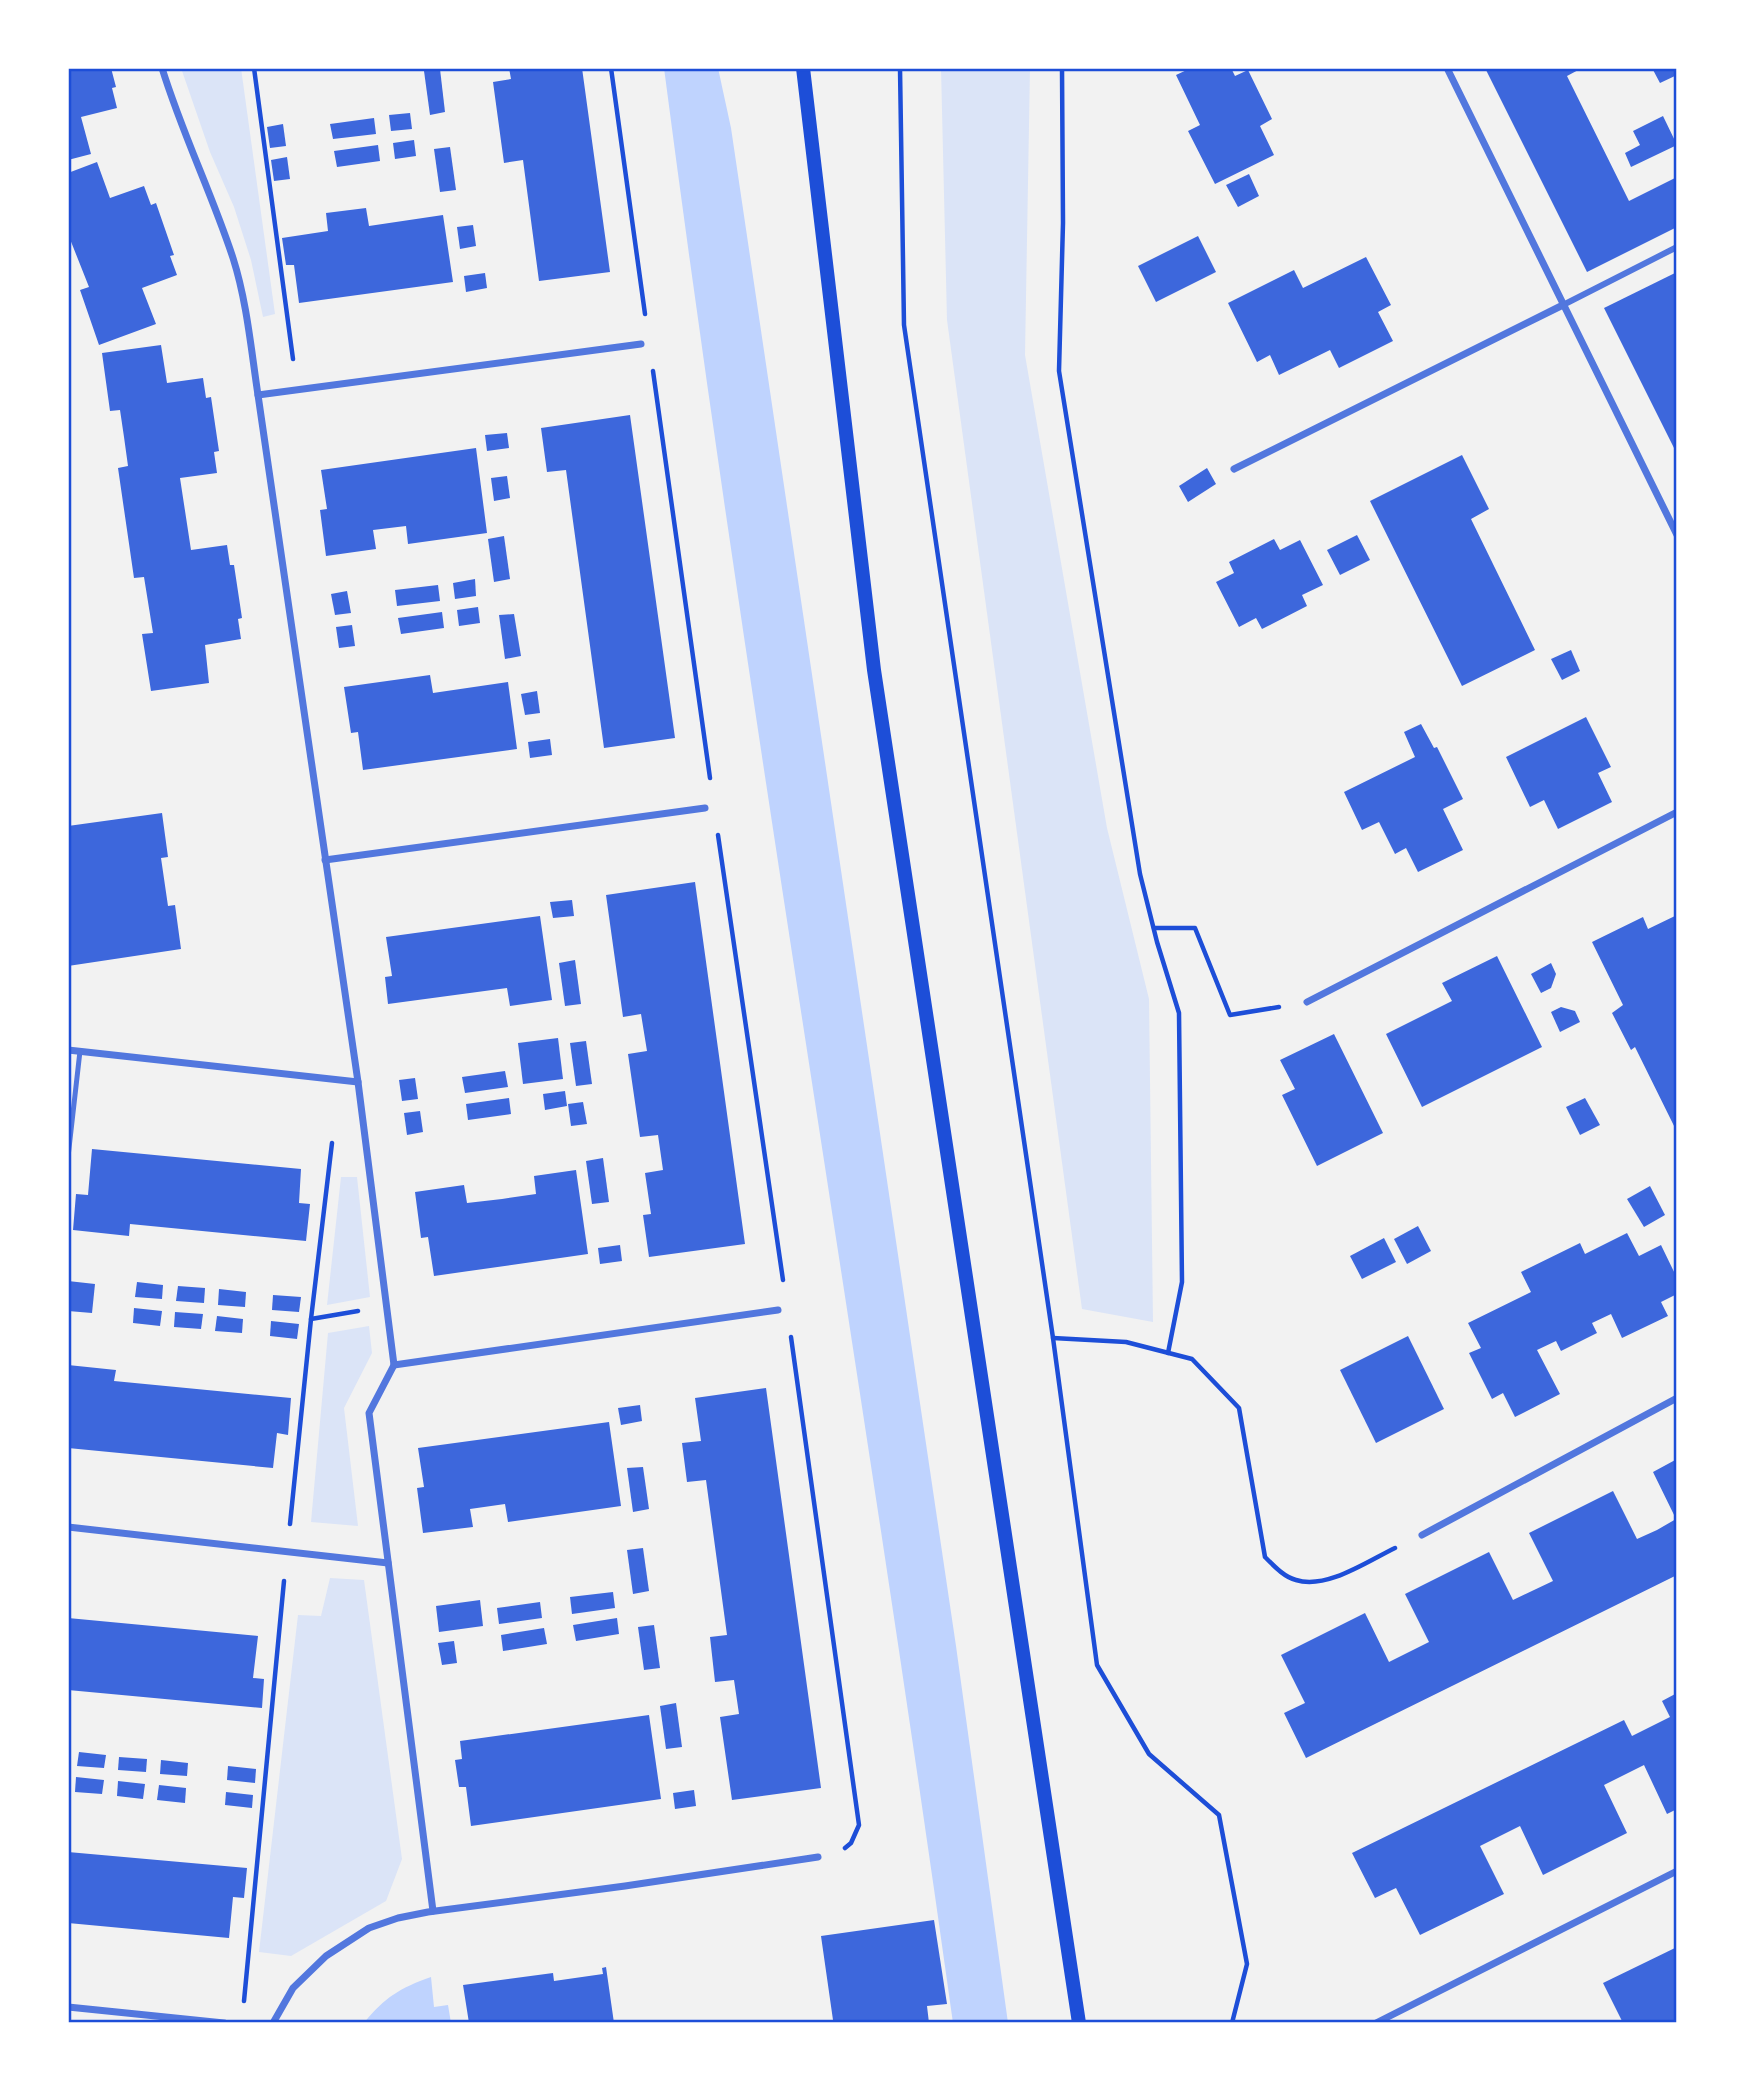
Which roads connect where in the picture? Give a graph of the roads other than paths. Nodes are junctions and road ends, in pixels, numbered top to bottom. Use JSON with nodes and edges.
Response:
{"nodes":[{"id":1,"x":162,"y":68,"type":"edge"},
{"id":2,"x":803,"y":68,"type":"edge"},
{"id":3,"x":1447,"y":68,"type":"edge"},
{"id":4,"x":1677,"y":247,"type":"edge"},
{"id":5,"x":1563,"y":305,"type":"junction"},
{"id":6,"x":641,"y":344,"type":"dead end"},
{"id":7,"x":258,"y":395,"type":"junction"},
{"id":8,"x":1234,"y":469,"type":"dead end"},
{"id":9,"x":1677,"y":535,"type":"edge"},
{"id":10,"x":705,"y":808,"type":"dead end"},
{"id":11,"x":1677,"y":812,"type":"edge"},
{"id":12,"x":326,"y":860,"type":"junction"},
{"id":13,"x":1307,"y":1002,"type":"road end"},
{"id":14,"x":68,"y":1050,"type":"edge"},
{"id":15,"x":80,"y":1051,"type":"junction"},
{"id":16,"x":358,"y":1082,"type":"junction"},
{"id":17,"x":68,"y":1157,"type":"edge"},
{"id":18,"x":778,"y":1310,"type":"dead end"},
{"id":19,"x":394,"y":1365,"type":"junction"},
{"id":20,"x":1677,"y":1398,"type":"edge"},
{"id":21,"x":68,"y":1527,"type":"edge"},
{"id":22,"x":1422,"y":1535,"type":"road end"},
{"id":23,"x":388,"y":1563,"type":"junction"},
{"id":24,"x":818,"y":1857,"type":"road end"},
{"id":25,"x":1677,"y":1871,"type":"edge"},
{"id":26,"x":433,"y":1912,"type":"junction"},
{"id":27,"x":68,"y":2007,"type":"edge"},
{"id":28,"x":224,"y":2023,"type":"edge"},
{"id":29,"x":273,"y":2023,"type":"edge"},
{"id":30,"x":1079,"y":2023,"type":"edge"},
{"id":31,"x":1376,"y":2023,"type":"edge"}],
"edges":[{"from":1,"to":7,"type":"street"},
{"from":2,"to":30,"type":"main road"},
{"from":3,"to":5,"type":"street"},
{"from":4,"to":5,"type":"street"},
{"from":5,"to":8,"type":"street"},
{"from":5,"to":9,"type":"street"},
{"from":6,"to":7,"type":"street"},
{"from":7,"to":12,"type":"street"},
{"from":10,"to":12,"type":"street"},
{"from":11,"to":13,"type":"street"},
{"from":12,"to":16,"type":"street"},
{"from":14,"to":15,"type":"street"},
{"from":15,"to":16,"type":"street"},
{"from":15,"to":17,"type":"lane"},
{"from":16,"to":19,"type":"street"},
{"from":18,"to":19,"type":"street"},
{"from":19,"to":23,"type":"street"},
{"from":20,"to":22,"type":"street"},
{"from":21,"to":23,"type":"street"},
{"from":23,"to":26,"type":"street"},
{"from":24,"to":26,"type":"street"},
{"from":25,"to":31,"type":"street"},
{"from":26,"to":29,"type":"street"},
{"from":27,"to":28,"type":"street"}]}
